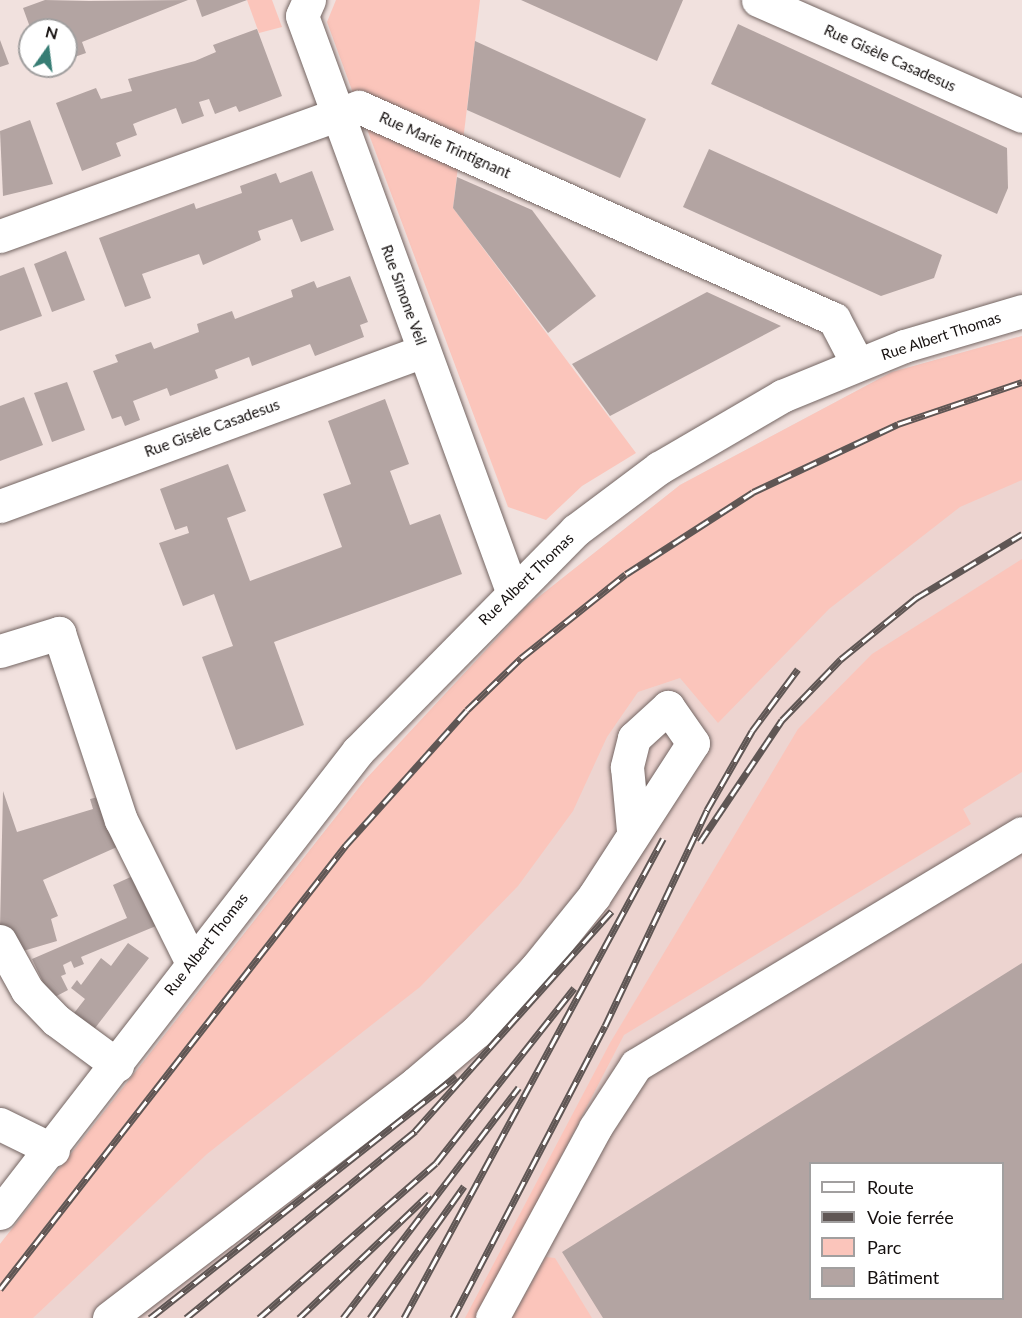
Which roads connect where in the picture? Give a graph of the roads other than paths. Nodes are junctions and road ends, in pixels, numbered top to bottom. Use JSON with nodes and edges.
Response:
{"nodes":[{"id":1,"x":309,"y":0,"type":"edge"},
{"id":2,"x":758,"y":0,"type":"edge"},
{"id":3,"x":338,"y":114,"type":"junction"},
{"id":4,"x":1022,"y":116,"type":"edge"},
{"id":5,"x":0,"y":236,"type":"edge"},
{"id":6,"x":1022,"y":311,"type":"edge"},
{"id":7,"x":424,"y":351,"type":"junction"},
{"id":8,"x":857,"y":363,"type":"junction"},
{"id":9,"x":0,"y":506,"type":"edge"},
{"id":10,"x":512,"y":591,"type":"junction"},
{"id":11,"x":0,"y":651,"type":"edge"},
{"id":12,"x":633,"y":831,"type":"dead end"},
{"id":13,"x":1022,"y":834,"type":"edge"},
{"id":14,"x":0,"y":941,"type":"edge"},
{"id":15,"x":191,"y":961,"type":"junction"},
{"id":16,"x":113,"y":1062,"type":"junction"},
{"id":17,"x":0,"y":1124,"type":"edge"},
{"id":18,"x":44,"y":1144,"type":"junction"},
{"id":19,"x":0,"y":1189,"type":"edge"},
{"id":20,"x":0,"y":1213,"type":"edge"},
{"id":21,"x":109,"y":1318,"type":"edge"},
{"id":22,"x":492,"y":1318,"type":"edge"}],
"edges":[{"from":1,"to":3,"type":"street","name":"Rue Simone Veil"},
{"from":2,"to":4,"type":"street","name":"Rue Gisèle Casadesus"},
{"from":3,"to":5,"type":"street","name":"Rue Marie Trintignant"},
{"from":3,"to":7,"type":"street","name":"Rue Simone Veil"},
{"from":3,"to":8,"type":"street","name":"Rue Marie Trintignant"},
{"from":6,"to":8,"type":"street","name":"Rue Albert Thomas"},
{"from":7,"to":9,"type":"street","name":"Rue Gisèle Casadesus"},
{"from":7,"to":10,"type":"street","name":"Rue Simone Veil"},
{"from":8,"to":10,"type":"street","name":"Rue Albert Thomas"},
{"from":10,"to":15,"type":"street","name":"Rue Albert Thomas"},
{"from":11,"to":15,"type":"street"},
{"from":12,"to":21,"type":"street"},
{"from":13,"to":22,"type":"street"},
{"from":14,"to":16,"type":"street"},
{"from":15,"to":16,"type":"street","name":"Rue Albert Thomas"},
{"from":16,"to":18,"type":"street","name":"Rue Albert Thomas"},
{"from":17,"to":18,"type":"street"},
{"from":18,"to":19,"type":"street","name":"Rue Albert Thomas"},
{"from":18,"to":20,"type":"street","name":"Rue Albert Thomas"}]}
